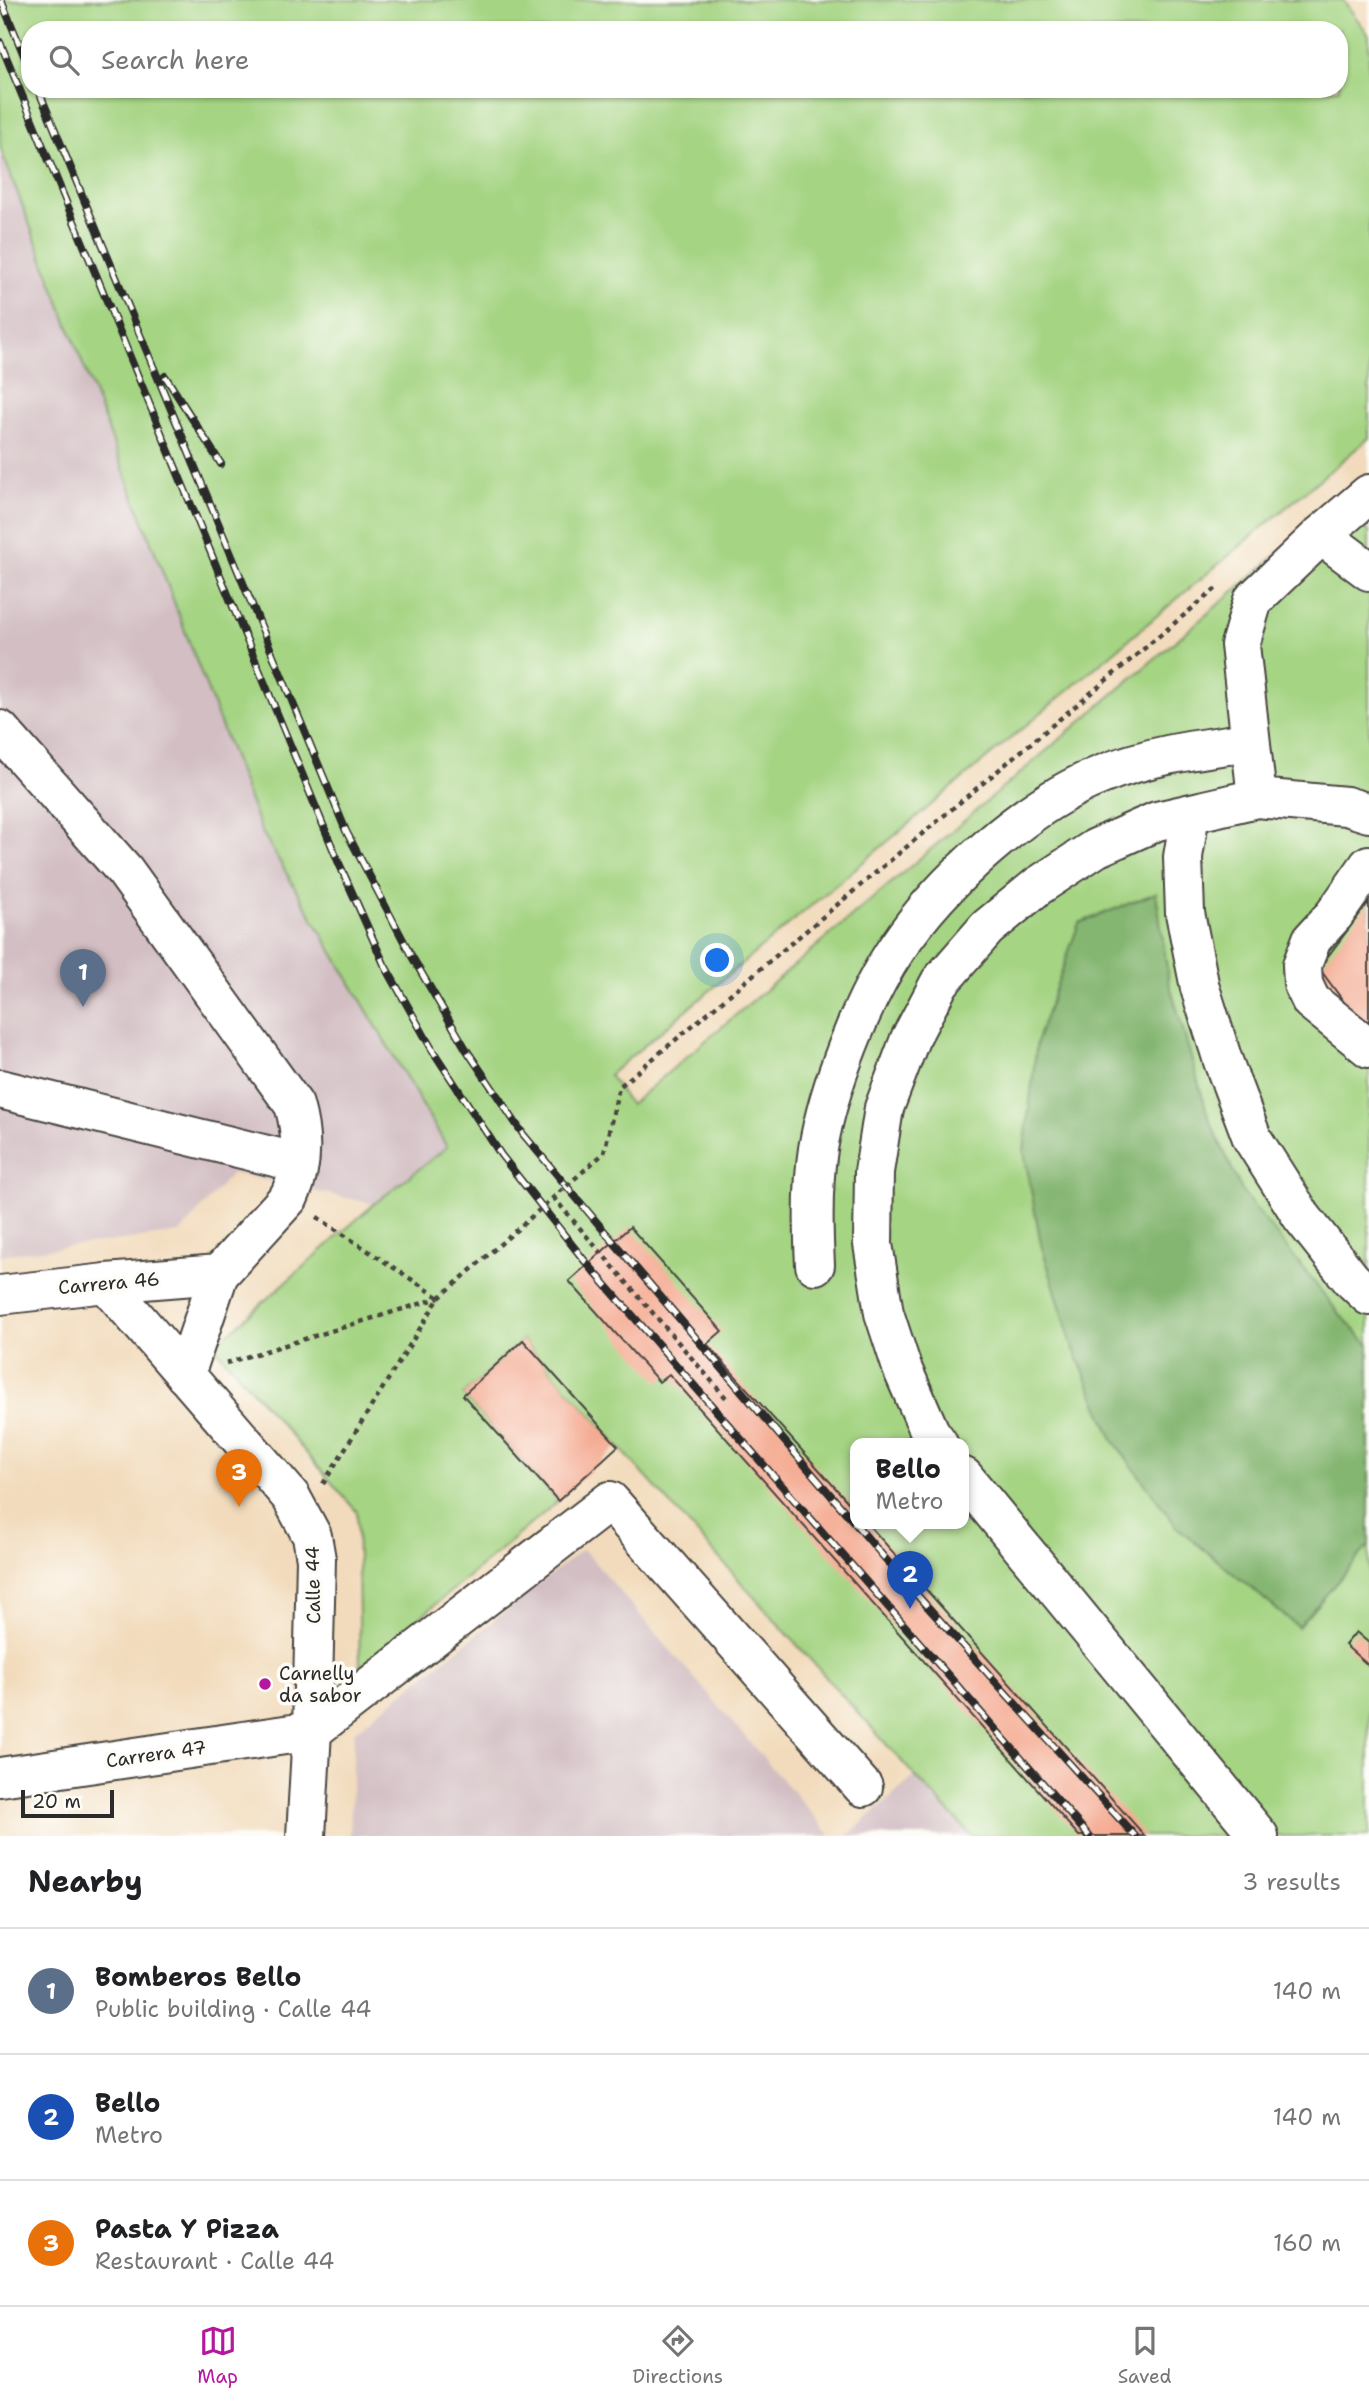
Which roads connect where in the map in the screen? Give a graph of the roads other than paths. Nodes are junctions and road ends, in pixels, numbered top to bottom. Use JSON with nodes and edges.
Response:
{"nodes":[{"id":1,"x":1369,"y":494,"type":"edge"},
{"id":2,"x":1321,"y":535,"type":"junction"},
{"id":3,"x":1369,"y":571,"type":"edge"},
{"id":4,"x":0,"y":730,"type":"edge"},
{"id":5,"x":1250,"y":742,"type":"junction"},
{"id":6,"x":1257,"y":798,"type":"junction"},
{"id":7,"x":1369,"y":813,"type":"edge"},
{"id":8,"x":1190,"y":814,"type":"junction"},
{"id":9,"x":1369,"y":865,"type":"edge"},
{"id":10,"x":1369,"y":1048,"type":"edge"},
{"id":11,"x":0,"y":1089,"type":"edge"},
{"id":12,"x":294,"y":1180,"type":"junction"},
{"id":13,"x":815,"y":1265,"type":"dead end"},
{"id":14,"x":219,"y":1274,"type":"junction"},
{"id":15,"x":106,"y":1283,"type":"junction"},
{"id":16,"x":0,"y":1295,"type":"edge"},
{"id":17,"x":1369,"y":1296,"type":"edge"},
{"id":18,"x":186,"y":1375,"type":"junction"},
{"id":19,"x":934,"y":1438,"type":"edge"},
{"id":20,"x":969,"y":1483,"type":"edge"},
{"id":21,"x":312,"y":1731,"type":"junction"},
{"id":22,"x":0,"y":1777,"type":"edge"},
{"id":23,"x":863,"y":1787,"type":"dead end"},
{"id":24,"x":306,"y":1836,"type":"edge"},
{"id":25,"x":1259,"y":1836,"type":"edge"}],
"edges":[{"from":1,"to":2,"type":"street"},
{"from":2,"to":3,"type":"street"},
{"from":2,"to":5,"type":"street"},
{"from":4,"to":12,"type":"street"},
{"from":5,"to":6,"type":"street"},
{"from":5,"to":13,"type":"street"},
{"from":6,"to":7,"type":"street"},
{"from":6,"to":8,"type":"street"},
{"from":8,"to":17,"type":"street"},
{"from":8,"to":19,"type":"street"},
{"from":9,"to":10,"type":"street"},
{"from":11,"to":12,"type":"street"},
{"from":12,"to":14,"type":"street"},
{"from":14,"to":15,"type":"street","name":"Carrera 46"},
{"from":14,"to":18,"type":"street"},
{"from":15,"to":16,"type":"street","name":"Carrera 46"},
{"from":15,"to":18,"type":"street","name":"Calle 44"},
{"from":18,"to":21,"type":"street","name":"Calle 44"},
{"from":20,"to":25,"type":"street"},
{"from":21,"to":22,"type":"street","name":"Carrera 47"},
{"from":21,"to":23,"type":"street"},
{"from":21,"to":24,"type":"street","name":"Calle 44"}]}
